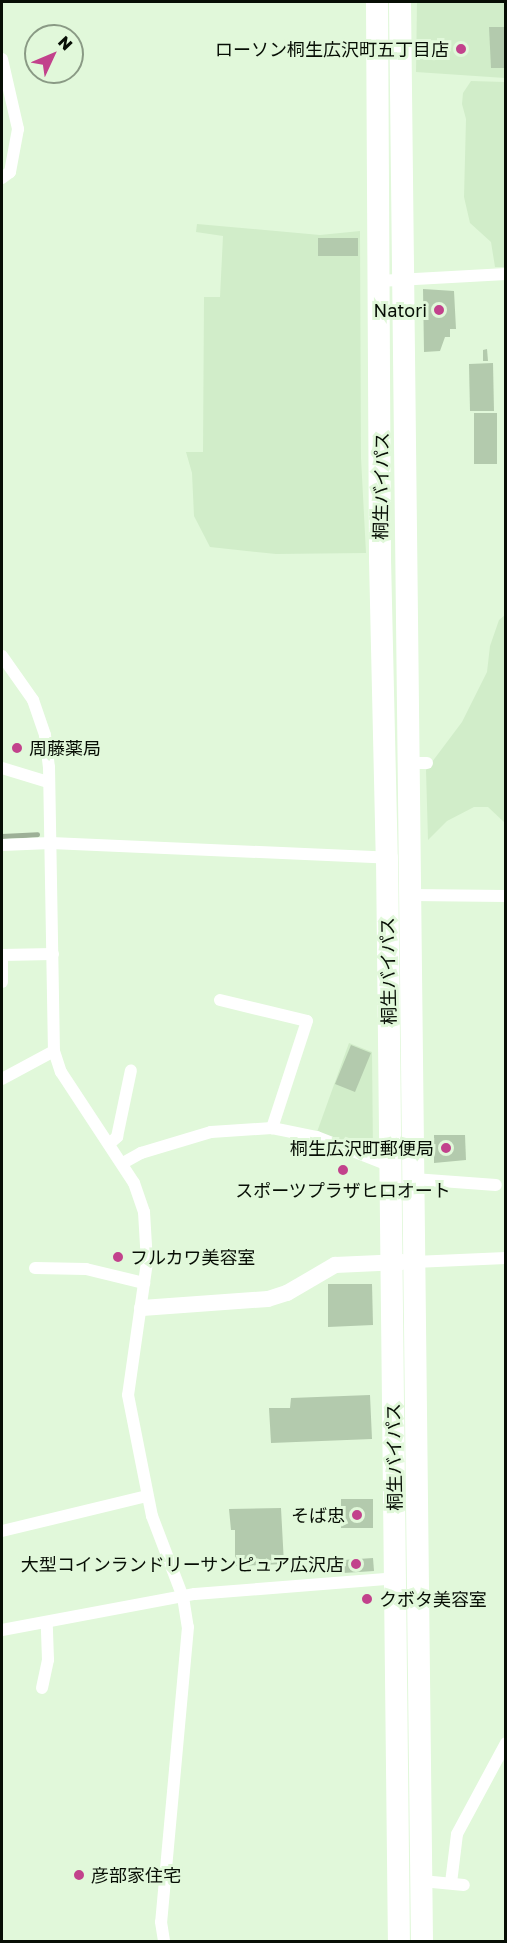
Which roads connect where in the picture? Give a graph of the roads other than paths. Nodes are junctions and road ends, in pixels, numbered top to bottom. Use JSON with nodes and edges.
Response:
{"nodes":[{"id":1,"x":377,"y":2,"type":"edge"},
{"id":2,"x":400,"y":2,"type":"edge"},
{"id":3,"x":2,"y":59,"type":"edge"},
{"id":4,"x":2,"y":178,"type":"edge"},
{"id":5,"x":506,"y":274,"type":"edge"},
{"id":6,"x":403,"y":280,"type":"junction"},
{"id":7,"x":380,"y":281,"type":"junction"},
{"id":8,"x":2,"y":656,"type":"edge"},
{"id":9,"x":2,"y":768,"type":"edge"},
{"id":10,"x":48,"y":782,"type":"junction"},
{"id":11,"x":51,"y":843,"type":"junction"},
{"id":12,"x":2,"y":845,"type":"edge"},
{"id":13,"x":387,"y":858,"type":"junction"},
{"id":14,"x":411,"y":858,"type":"junction"},
{"id":15,"x":411,"y":895,"type":"junction"},
{"id":16,"x":506,"y":896,"type":"edge"},
{"id":17,"x":52,"y":954,"type":"junction"},
{"id":18,"x":2,"y":957,"type":"edge"},
{"id":19,"x":2,"y":982,"type":"edge"},
{"id":20,"x":220,"y":1000,"type":"dead end"},
{"id":21,"x":54,"y":1052,"type":"junction"},
{"id":22,"x":131,"y":1070,"type":"dead end"},
{"id":23,"x":2,"y":1079,"type":"edge"},
{"id":24,"x":272,"y":1128,"type":"junction"},
{"id":25,"x":110,"y":1144,"type":"junction"},
{"id":26,"x":123,"y":1164,"type":"junction"},
{"id":27,"x":391,"y":1166,"type":"junction"},
{"id":28,"x":414,"y":1179,"type":"junction"},
{"id":29,"x":496,"y":1185,"type":"dead end"},
{"id":30,"x":506,"y":1257,"type":"edge"},
{"id":31,"x":414,"y":1262,"type":"junction"},
{"id":32,"x":391,"y":1263,"type":"junction"},
{"id":33,"x":35,"y":1268,"type":"dead end"},
{"id":34,"x":144,"y":1283,"type":"junction"},
{"id":35,"x":142,"y":1308,"type":"junction"},
{"id":36,"x":147,"y":1497,"type":"junction"},
{"id":37,"x":2,"y":1531,"type":"edge"},
{"id":38,"x":419,"y":1577,"type":"junction"},
{"id":39,"x":395,"y":1578,"type":"junction"},
{"id":40,"x":183,"y":1596,"type":"junction"},
{"id":41,"x":47,"y":1622,"type":"junction"},
{"id":42,"x":2,"y":1630,"type":"edge"},
{"id":43,"x":42,"y":1688,"type":"dead end"},
{"id":44,"x":506,"y":1743,"type":"edge"},
{"id":45,"x":422,"y":1881,"type":"junction"},
{"id":46,"x":164,"y":1941,"type":"edge"},
{"id":47,"x":399,"y":1941,"type":"edge"},
{"id":48,"x":422,"y":1941,"type":"edge"}],
"edges":[{"from":1,"to":7,"type":"highway","name":"桐生バイパス"},
{"from":2,"to":6,"type":"highway","name":"桐生バイパス"},
{"from":3,"to":4,"type":"street"},
{"from":5,"to":6,"type":"street"},
{"from":6,"to":7,"type":"street"},
{"from":6,"to":14,"type":"highway","name":"桐生バイパス"},
{"from":7,"to":13,"type":"highway","name":"桐生バイパス"},
{"from":8,"to":10,"type":"street"},
{"from":9,"to":10,"type":"street"},
{"from":10,"to":11,"type":"street"},
{"from":11,"to":12,"type":"street"},
{"from":11,"to":13,"type":"street"},
{"from":11,"to":17,"type":"street"},
{"from":13,"to":14,"type":"street"},
{"from":13,"to":27,"type":"highway","name":"桐生バイパス"},
{"from":14,"to":15,"type":"highway","name":"桐生バイパス"},
{"from":15,"to":16,"type":"street"},
{"from":15,"to":28,"type":"highway","name":"桐生バイパス"},
{"from":17,"to":18,"type":"street"},
{"from":17,"to":21,"type":"street"},
{"from":18,"to":19,"type":"street"},
{"from":20,"to":24,"type":"street"},
{"from":21,"to":23,"type":"street"},
{"from":21,"to":25,"type":"street"},
{"from":22,"to":25,"type":"street"},
{"from":24,"to":26,"type":"street"},
{"from":24,"to":27,"type":"street"},
{"from":25,"to":26,"type":"street"},
{"from":26,"to":34,"type":"street"},
{"from":27,"to":32,"type":"highway","name":"桐生バイパス"},
{"from":28,"to":29,"type":"street"},
{"from":28,"to":31,"type":"highway","name":"桐生バイパス"},
{"from":30,"to":31,"type":"street"},
{"from":31,"to":32,"type":"street"},
{"from":31,"to":38,"type":"highway","name":"桐生バイパス"},
{"from":32,"to":35,"type":"street"},
{"from":32,"to":39,"type":"highway","name":"桐生バイパス"},
{"from":33,"to":34,"type":"street"},
{"from":34,"to":35,"type":"street"},
{"from":35,"to":36,"type":"street"},
{"from":36,"to":37,"type":"street"},
{"from":36,"to":40,"type":"street"},
{"from":38,"to":39,"type":"street"},
{"from":38,"to":45,"type":"highway","name":"桐生バイパス"},
{"from":39,"to":40,"type":"street"},
{"from":39,"to":47,"type":"highway","name":"桐生バイパス"},
{"from":40,"to":41,"type":"street"},
{"from":40,"to":46,"type":"street"},
{"from":41,"to":42,"type":"street"},
{"from":41,"to":43,"type":"street"},
{"from":44,"to":45,"type":"street"},
{"from":45,"to":48,"type":"highway","name":"桐生バイパス"}]}
